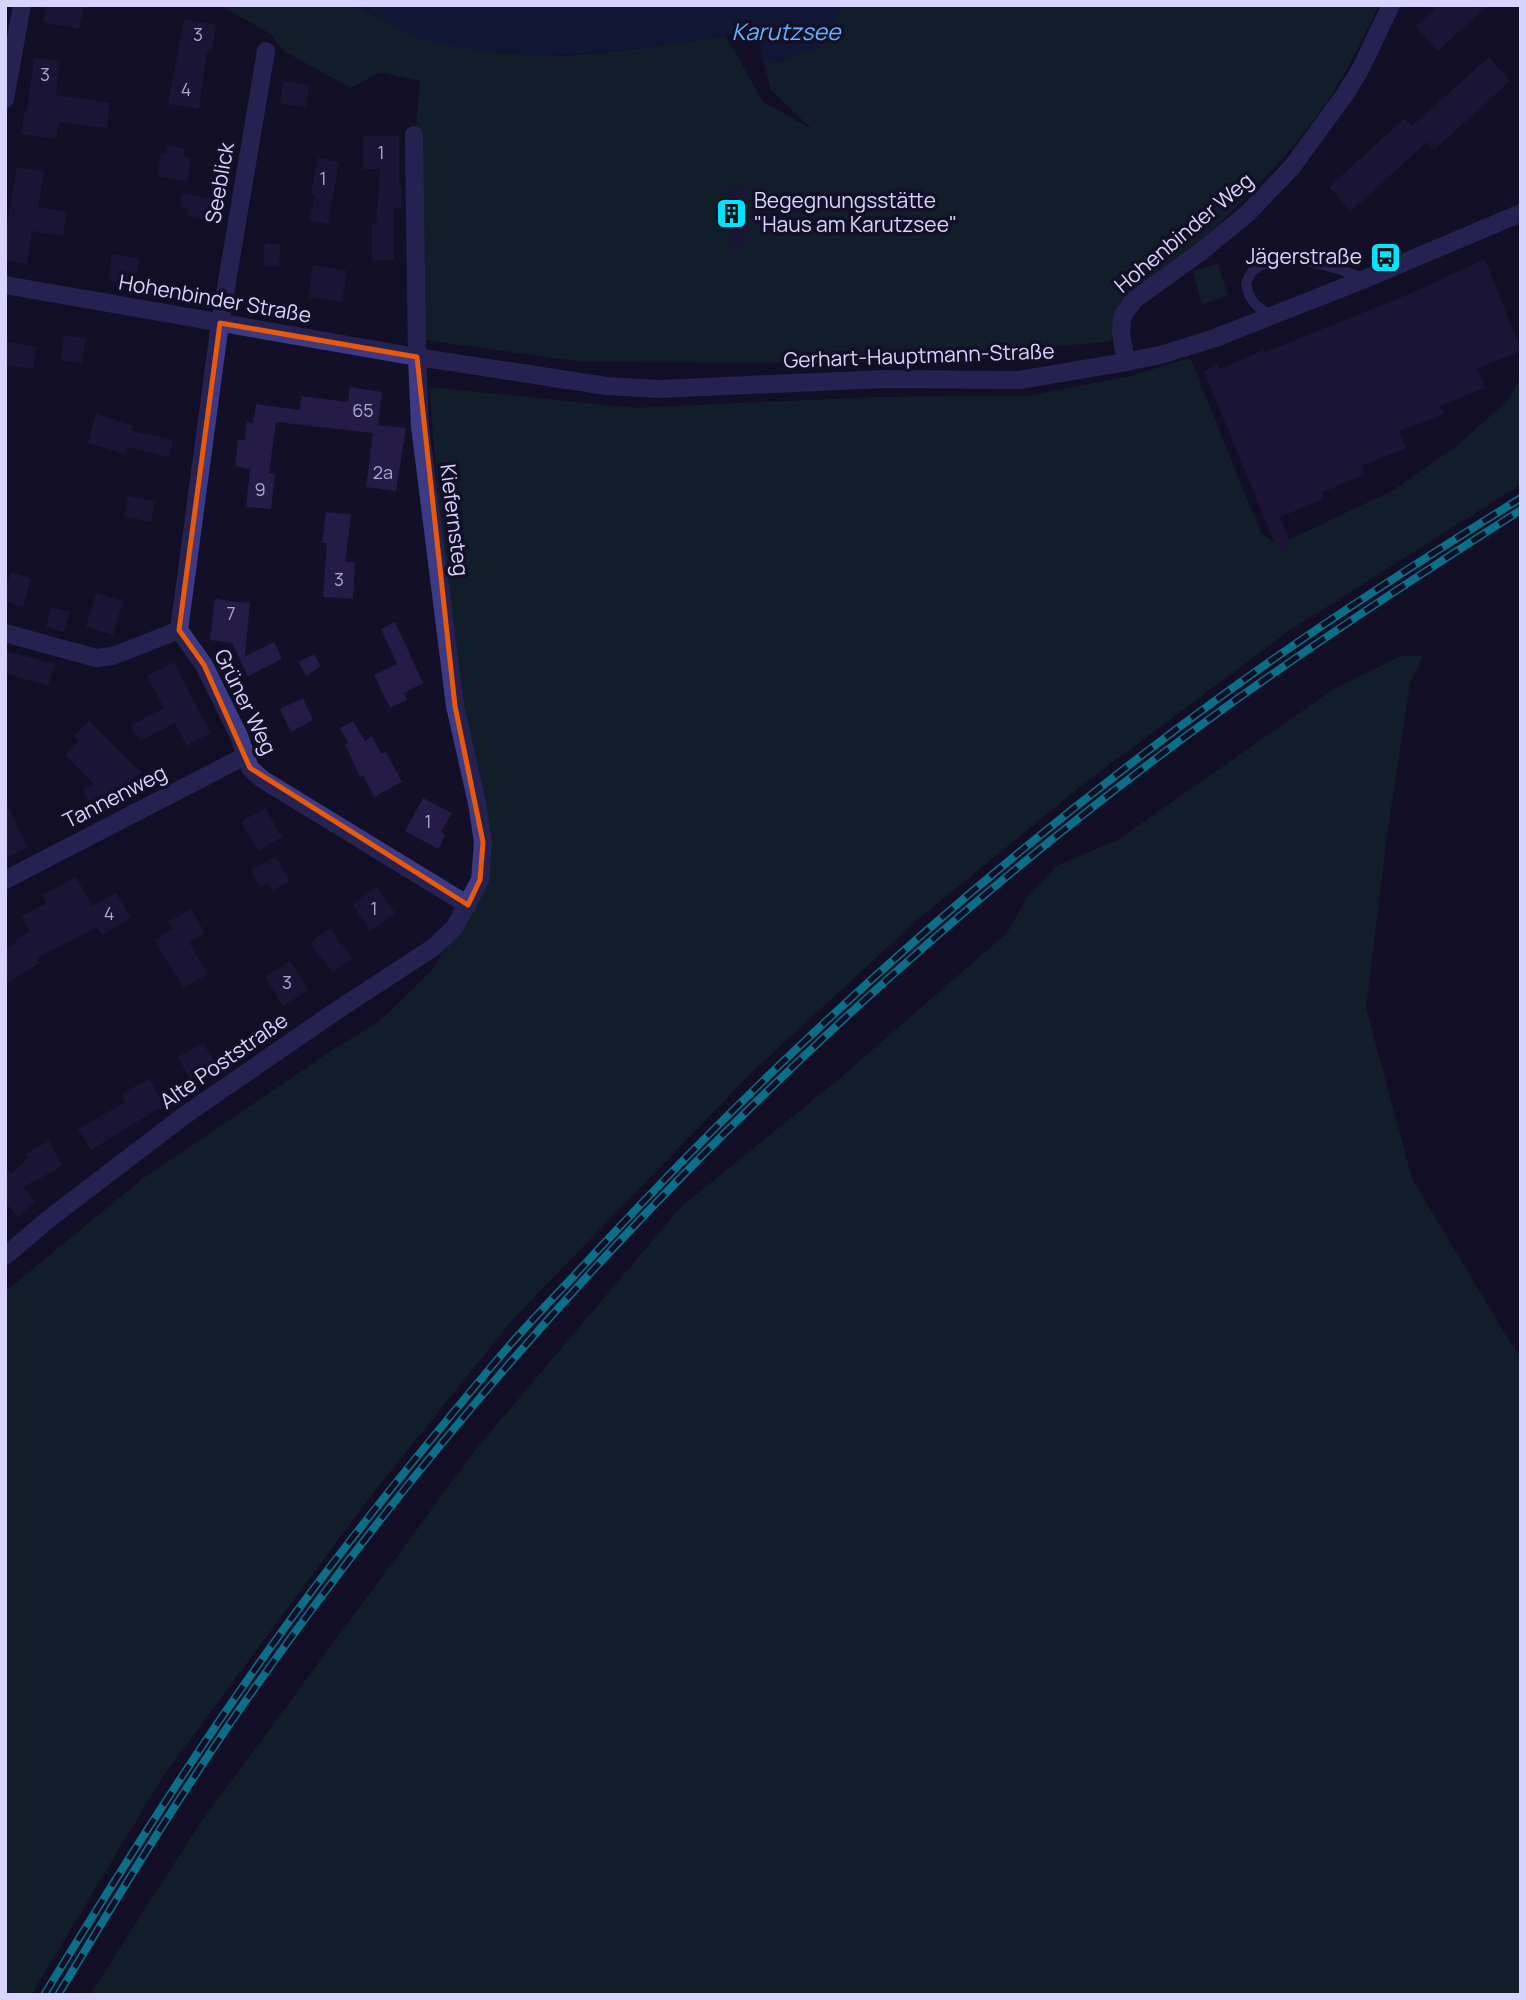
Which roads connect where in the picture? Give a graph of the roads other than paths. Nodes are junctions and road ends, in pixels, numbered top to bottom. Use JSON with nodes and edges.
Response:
{"nodes":[{"id":1,"x":22,"y":5,"type":"edge"},
{"id":2,"x":1391,"y":5,"type":"edge"},
{"id":3,"x":266,"y":51,"type":"dead end"},
{"id":4,"x":5,"y":99,"type":"edge"},
{"id":5,"x":414,"y":135,"type":"dead end"},
{"id":6,"x":1521,"y":212,"type":"edge"},
{"id":7,"x":1365,"y":279,"type":"junction"},
{"id":8,"x":5,"y":285,"type":"edge"},
{"id":9,"x":1271,"y":316,"type":"junction"},
{"id":10,"x":220,"y":323,"type":"junction"},
{"id":11,"x":417,"y":357,"type":"junction"},
{"id":12,"x":1126,"y":362,"type":"junction"},
{"id":13,"x":179,"y":630,"type":"junction"},
{"id":14,"x":5,"y":633,"type":"edge"},
{"id":15,"x":246,"y":756,"type":"junction"},
{"id":16,"x":5,"y":880,"type":"edge"},
{"id":17,"x":468,"y":905,"type":"junction"},
{"id":18,"x":5,"y":1256,"type":"edge"}],
"edges":[{"from":1,"to":4,"type":"street"},
{"from":2,"to":12,"type":"street","name":"Hohenbinder Weg"},
{"from":3,"to":10,"type":"street","name":"Seeblick"},
{"from":5,"to":11,"type":"street","name":"Kiefernsteg"},
{"from":6,"to":7,"type":"street","name":"Gerhart-Hauptmann-Straße"},
{"from":7,"to":9,"type":"street","name":"Gerhart-Hauptmann-Straße"},
{"from":7,"to":9,"type":"lane"},
{"from":8,"to":10,"type":"street","name":"Hohenbinder Straße"},
{"from":9,"to":12,"type":"street","name":"Gerhart-Hauptmann-Straße"},
{"from":10,"to":11,"type":"street","name":"Hohenbinder Straße"},
{"from":10,"to":13,"type":"street"},
{"from":11,"to":12,"type":"street","name":"Gerhart-Hauptmann-Straße"},
{"from":11,"to":17,"type":"street","name":"Kiefernsteg"},
{"from":13,"to":14,"type":"street"},
{"from":13,"to":15,"type":"street","name":"Grüner Weg"},
{"from":15,"to":16,"type":"street","name":"Tannenweg"},
{"from":15,"to":17,"type":"street","name":"Grüner Weg"},
{"from":17,"to":18,"type":"street","name":"Alte Poststraße"}]}
